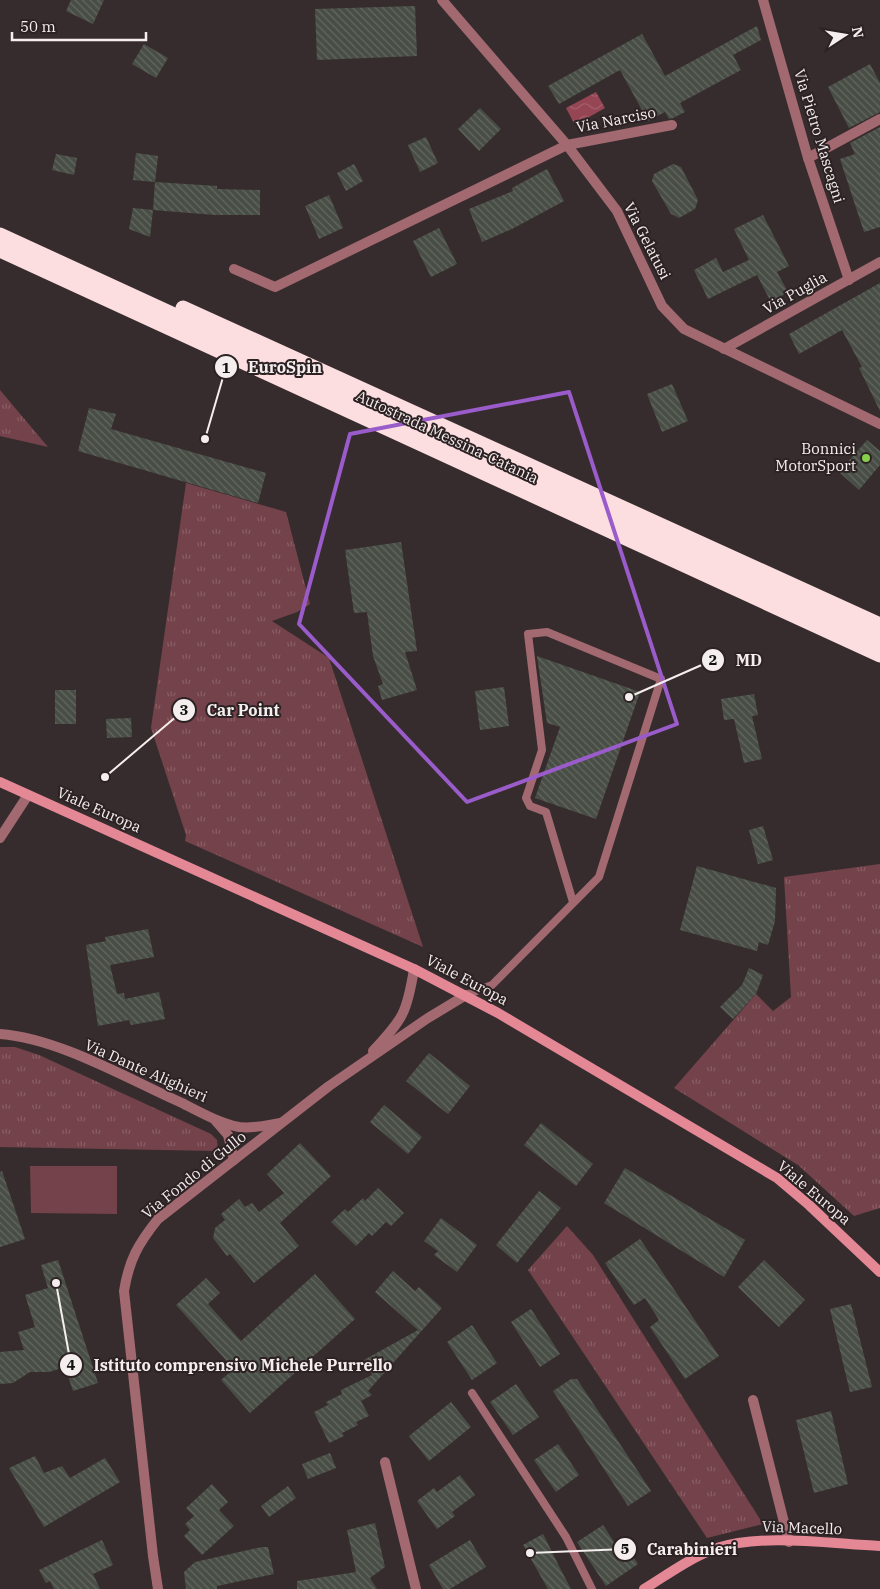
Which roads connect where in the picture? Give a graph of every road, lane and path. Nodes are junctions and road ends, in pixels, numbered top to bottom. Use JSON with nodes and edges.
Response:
{"nodes":[{"id":1,"x":442,"y":0,"type":"edge"},
{"id":2,"x":763,"y":0,"type":"edge"},
{"id":3,"x":880,"y":119,"type":"edge"},
{"id":4,"x":672,"y":125,"type":"dead end"},
{"id":5,"x":567,"y":145,"type":"junction"},
{"id":6,"x":808,"y":158,"type":"junction"},
{"id":7,"x":0,"y":224,"type":"edge"},
{"id":8,"x":0,"y":235,"type":"edge"},
{"id":9,"x":0,"y":250,"type":"edge"},
{"id":10,"x":880,"y":262,"type":"edge"},
{"id":11,"x":234,"y":268,"type":"dead end"},
{"id":12,"x":849,"y":280,"type":"junction"},
{"id":13,"x":724,"y":349,"type":"junction"},
{"id":14,"x":878,"y":421,"type":"edge"},
{"id":15,"x":880,"y":625,"type":"edge"},
{"id":16,"x":880,"y":640,"type":"edge"},
{"id":17,"x":880,"y":655,"type":"edge"},
{"id":18,"x":0,"y":782,"type":"edge"},
{"id":19,"x":28,"y":795,"type":"junction"},
{"id":20,"x":0,"y":838,"type":"edge"},
{"id":21,"x":573,"y":902,"type":"junction"},
{"id":22,"x":414,"y":968,"type":"junction"},
{"id":23,"x":466,"y":995,"type":"junction"},
{"id":24,"x":0,"y":1034,"type":"edge"},
{"id":25,"x":358,"y":1067,"type":"junction"},
{"id":26,"x":210,"y":1116,"type":"junction"},
{"id":27,"x":281,"y":1123,"type":"junction"},
{"id":28,"x":234,"y":1160,"type":"junction"},
{"id":29,"x":880,"y":1272,"type":"edge"},
{"id":30,"x":472,"y":1393,"type":"dead end"},
{"id":31,"x":753,"y":1400,"type":"dead end"},
{"id":32,"x":386,"y":1462,"type":"dead end"},
{"id":33,"x":789,"y":1542,"type":"junction"},
{"id":34,"x":880,"y":1546,"type":"edge"},
{"id":35,"x":158,"y":1589,"type":"edge"},
{"id":36,"x":416,"y":1589,"type":"edge"},
{"id":37,"x":592,"y":1589,"type":"edge"},
{"id":38,"x":644,"y":1589,"type":"edge"}],
"edges":[{"from":1,"to":5,"type":"street","name":"Via Gelatusi"},
{"from":2,"to":6,"type":"street","name":"Via Pietro Mascagni"},
{"from":3,"to":6,"type":"street"},
{"from":4,"to":5,"type":"street","name":"Via Narciso"},
{"from":5,"to":11,"type":"street","name":"Via Narciso"},
{"from":5,"to":13,"type":"street","name":"Via Gelatusi"},
{"from":6,"to":12,"type":"street","name":"Via Pietro Mascagni"},
{"from":7,"to":15,"type":"highway","name":"Autostrada Messina-Catania"},
{"from":8,"to":16,"type":"highway"},
{"from":9,"to":17,"type":"highway","name":"Autostrada Messina-Catania"},
{"from":10,"to":12,"type":"street","name":"Via Puglia"},
{"from":12,"to":13,"type":"street","name":"Via Puglia"},
{"from":13,"to":14,"type":"street","name":"Via Gelatusi"},
{"from":18,"to":19,"type":"main road","name":"Viale Europa"},
{"from":19,"to":20,"type":"street"},
{"from":19,"to":22,"type":"main road","name":"Viale Europa"},
{"from":21,"to":21,"type":"lane"},
{"from":21,"to":23,"type":"lane"},
{"from":22,"to":23,"type":"main road","name":"Viale Europa"},
{"from":22,"to":25,"type":"street"},
{"from":23,"to":25,"type":"street"},
{"from":23,"to":29,"type":"main road","name":"Viale Europa"},
{"from":24,"to":26,"type":"street","name":"Via Dante Alighieri"},
{"from":25,"to":27,"type":"street","name":"Via Fondo di Gullo"},
{"from":26,"to":27,"type":"street","name":"Via Dante Alighieri"},
{"from":26,"to":28,"type":"street"},
{"from":27,"to":28,"type":"street","name":"Via Fondo di Gullo"},
{"from":28,"to":35,"type":"street","name":"Via Fondo di Gullo"},
{"from":30,"to":37,"type":"lane"},
{"from":31,"to":33,"type":"street"},
{"from":32,"to":36,"type":"street"},
{"from":33,"to":34,"type":"main road","name":"Via Macello"},
{"from":33,"to":38,"type":"main road","name":"Via Macello"}]}
